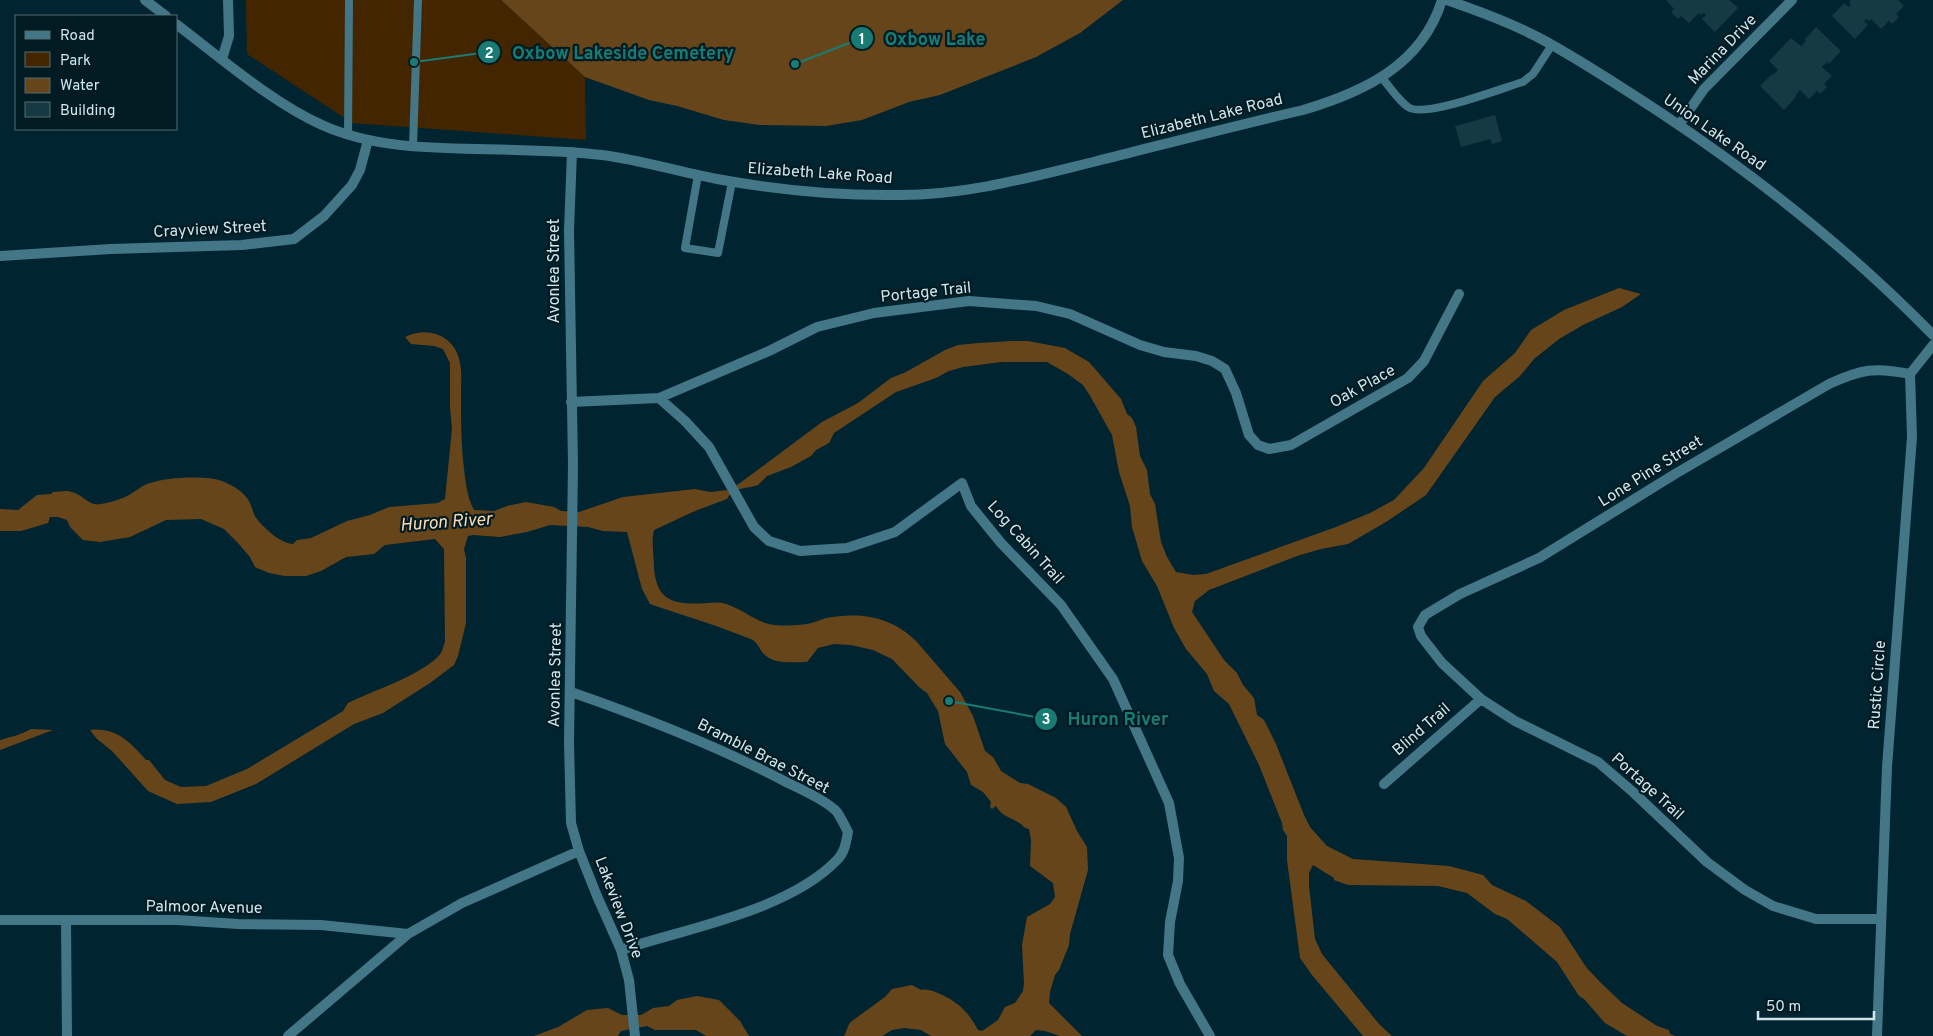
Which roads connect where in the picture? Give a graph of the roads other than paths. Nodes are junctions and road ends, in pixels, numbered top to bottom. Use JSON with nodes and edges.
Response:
{"nodes":[{"id":1,"x":145,"y":0,"type":"edge"},
{"id":2,"x":228,"y":0,"type":"edge"},
{"id":3,"x":349,"y":0,"type":"edge"},
{"id":4,"x":418,"y":0,"type":"edge"},
{"id":5,"x":1442,"y":0,"type":"edge"},
{"id":6,"x":1447,"y":0,"type":"edge"},
{"id":7,"x":1792,"y":0,"type":"edge"},
{"id":8,"x":165,"y":15,"type":"edge"},
{"id":9,"x":178,"y":25,"type":"edge"},
{"id":10,"x":1552,"y":45,"type":"junction"},
{"id":11,"x":222,"y":58,"type":"junction"},
{"id":12,"x":1382,"y":78,"type":"junction"},
{"id":13,"x":1679,"y":125,"type":"junction"},
{"id":14,"x":348,"y":135,"type":"junction"},
{"id":15,"x":368,"y":140,"type":"junction"},
{"id":16,"x":413,"y":146,"type":"junction"},
{"id":17,"x":572,"y":152,"type":"junction"},
{"id":18,"x":698,"y":175,"type":"junction"},
{"id":19,"x":732,"y":182,"type":"junction"},
{"id":20,"x":0,"y":256,"type":"edge"},
{"id":21,"x":1459,"y":294,"type":"dead end"},
{"id":22,"x":1933,"y":335,"type":"edge"},
{"id":23,"x":1933,"y":345,"type":"edge"},
{"id":24,"x":1910,"y":374,"type":"junction"},
{"id":25,"x":659,"y":398,"type":"junction"},
{"id":26,"x":571,"y":402,"type":"junction"},
{"id":27,"x":1269,"y":449,"type":"joint"},
{"id":28,"x":1418,"y":627,"type":"joint"},
{"id":29,"x":571,"y":692,"type":"junction"},
{"id":30,"x":1481,"y":699,"type":"junction"},
{"id":31,"x":1384,"y":784,"type":"dead end"},
{"id":32,"x":579,"y":851,"type":"junction"},
{"id":33,"x":1880,"y":919,"type":"junction"},
{"id":34,"x":0,"y":920,"type":"edge"},
{"id":35,"x":66,"y":921,"type":"junction"},
{"id":36,"x":408,"y":934,"type":"junction"},
{"id":37,"x":621,"y":950,"type":"junction"},
{"id":38,"x":66,"y":1036,"type":"edge"},
{"id":39,"x":288,"y":1036,"type":"edge"},
{"id":40,"x":636,"y":1036,"type":"edge"},
{"id":41,"x":1210,"y":1036,"type":"edge"},
{"id":42,"x":1877,"y":1036,"type":"edge"}],
"edges":[{"from":1,"to":8,"type":"street"},
{"from":2,"to":11,"type":"street"},
{"from":3,"to":14,"type":"lane"},
{"from":4,"to":16,"type":"lane"},
{"from":5,"to":12,"type":"street","name":"Elizabeth Lake Road"},
{"from":6,"to":10,"type":"street","name":"Union Lake Road"},
{"from":7,"to":13,"type":"street","name":"Marina Drive"},
{"from":9,"to":11,"type":"street","name":"Elizabeth Lake Road"},
{"from":10,"to":12,"type":"lane"},
{"from":10,"to":13,"type":"street","name":"Union Lake Road"},
{"from":11,"to":14,"type":"street","name":"Elizabeth Lake Road"},
{"from":12,"to":19,"type":"street","name":"Elizabeth Lake Road"},
{"from":13,"to":22,"type":"street","name":"Union Lake Road"},
{"from":14,"to":15,"type":"street","name":"Elizabeth Lake Road"},
{"from":15,"to":16,"type":"street","name":"Elizabeth Lake Road"},
{"from":15,"to":20,"type":"street","name":"Crayview Street"},
{"from":16,"to":17,"type":"street","name":"Elizabeth Lake Road"},
{"from":17,"to":18,"type":"street","name":"Elizabeth Lake Road"},
{"from":17,"to":26,"type":"street","name":"Avonlea Street"},
{"from":18,"to":19,"type":"street","name":"Elizabeth Lake Road"},
{"from":18,"to":19,"type":"lane"},
{"from":21,"to":27,"type":"street","name":"Oak Place"},
{"from":23,"to":24,"type":"street"},
{"from":24,"to":28,"type":"street","name":"Lone Pine Street"},
{"from":24,"to":33,"type":"street","name":"Rustic Circle"},
{"from":25,"to":26,"type":"street"},
{"from":25,"to":27,"type":"street","name":"Portage Trail"},
{"from":25,"to":41,"type":"street","name":"Log Cabin Trail"},
{"from":26,"to":29,"type":"street","name":"Avonlea Street"},
{"from":28,"to":30,"type":"street","name":"Portage Trail"},
{"from":29,"to":32,"type":"street","name":"Avonlea Street"},
{"from":29,"to":37,"type":"street","name":"Bramble Brae Street"},
{"from":30,"to":31,"type":"street","name":"Blind Trail"},
{"from":30,"to":33,"type":"street","name":"Portage Trail"},
{"from":32,"to":36,"type":"street"},
{"from":32,"to":37,"type":"street","name":"Lakeview Drive"},
{"from":33,"to":42,"type":"street","name":"Rustic Circle"},
{"from":34,"to":35,"type":"street","name":"Palmoor Avenue"},
{"from":35,"to":36,"type":"street","name":"Palmoor Avenue"},
{"from":35,"to":38,"type":"street"},
{"from":36,"to":39,"type":"street"},
{"from":37,"to":40,"type":"street","name":"Lakeview Drive"}]}
